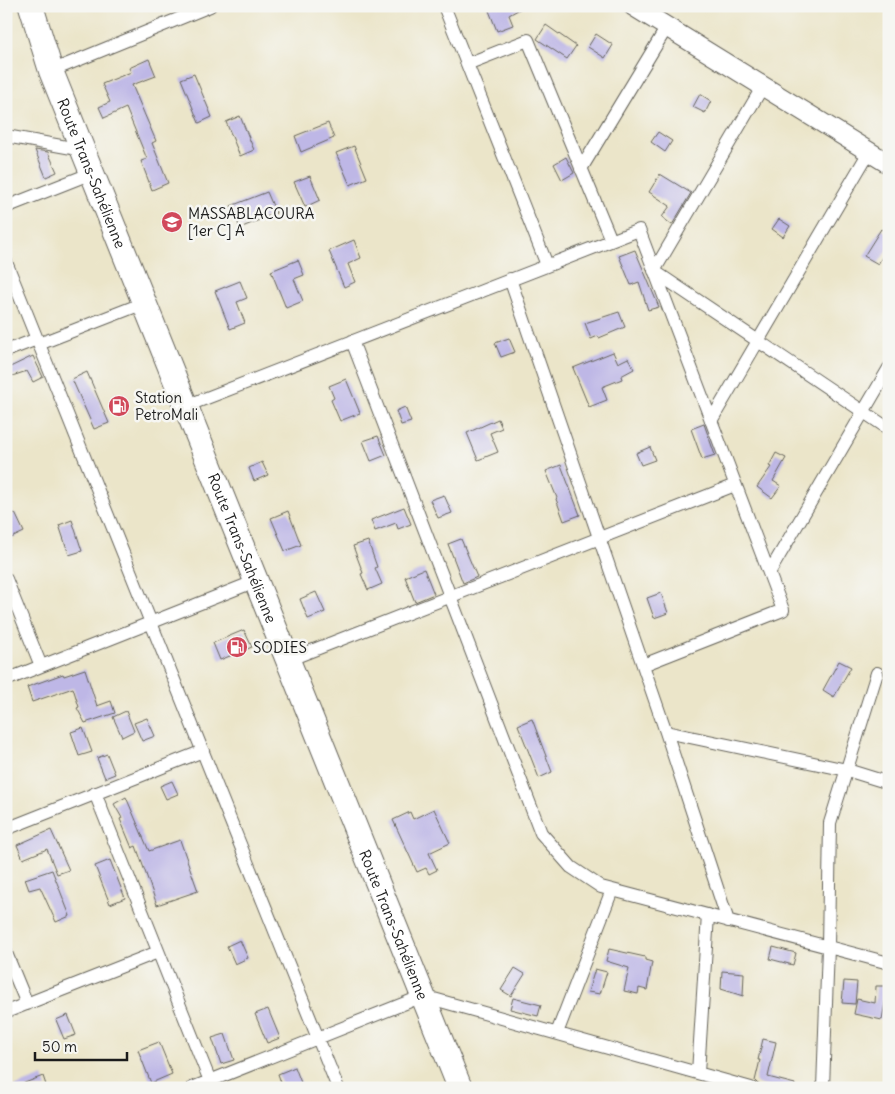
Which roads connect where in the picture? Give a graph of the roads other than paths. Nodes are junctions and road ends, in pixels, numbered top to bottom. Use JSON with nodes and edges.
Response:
{"nodes":[{"id":1,"x":31,"y":6,"type":"edge"},
{"id":2,"x":210,"y":6,"type":"edge"},
{"id":3,"x":444,"y":6,"type":"edge"},
{"id":4,"x":633,"y":6,"type":"edge"},
{"id":5,"x":668,"y":27,"type":"junction"},
{"id":6,"x":467,"y":64,"type":"junction"},
{"id":7,"x":51,"y":70,"type":"junction"},
{"id":8,"x":763,"y":86,"type":"junction"},
{"id":9,"x":6,"y":136,"type":"edge"},
{"id":10,"x":83,"y":150,"type":"junction"},
{"id":11,"x":869,"y":152,"type":"junction"},
{"id":12,"x":889,"y":164,"type":"edge"},
{"id":13,"x":581,"y":169,"type":"junction"},
{"id":14,"x":92,"y":173,"type":"junction"},
{"id":15,"x":6,"y":207,"type":"edge"},
{"id":16,"x":611,"y":240,"type":"junction"},
{"id":17,"x":6,"y":262,"type":"edge"},
{"id":18,"x":547,"y":265,"type":"junction"},
{"id":19,"x":654,"y":271,"type":"junction"},
{"id":20,"x":510,"y":279,"type":"junction"},
{"id":21,"x":144,"y":303,"type":"junction"},
{"id":22,"x":352,"y":341,"type":"junction"},
{"id":23,"x":758,"y":341,"type":"junction"},
{"id":24,"x":38,"y":342,"type":"junction"},
{"id":25,"x":6,"y":352,"type":"edge"},
{"id":26,"x":889,"y":368,"type":"edge"},
{"id":27,"x":186,"y":406,"type":"junction"},
{"id":28,"x":863,"y":412,"type":"junction"},
{"id":29,"x":712,"y":421,"type":"junction"},
{"id":30,"x":889,"y":429,"type":"edge"},
{"id":31,"x":735,"y":485,"type":"junction"},
{"id":32,"x":599,"y":538,"type":"junction"},
{"id":33,"x":769,"y":573,"type":"junction"},
{"id":34,"x":6,"y":579,"type":"edge"},
{"id":35,"x":256,"y":581,"type":"junction"},
{"id":36,"x":450,"y":596,"type":"junction"},
{"id":37,"x":151,"y":622,"type":"junction"},
{"id":38,"x":288,"y":660,"type":"junction"},
{"id":39,"x":41,"y":666,"type":"junction"},
{"id":40,"x":643,"y":666,"type":"junction"},
{"id":41,"x":877,"y":673,"type":"dead end"},
{"id":42,"x":6,"y":680,"type":"edge"},
{"id":43,"x":666,"y":732,"type":"junction"},
{"id":44,"x":203,"y":751,"type":"junction"},
{"id":45,"x":847,"y":770,"type":"junction"},
{"id":46,"x":889,"y":783,"type":"edge"},
{"id":47,"x":95,"y":794,"type":"junction"},
{"id":48,"x":6,"y":829,"type":"edge"},
{"id":49,"x":612,"y":890,"type":"junction"},
{"id":50,"x":708,"y":915,"type":"junction"},
{"id":51,"x":728,"y":920,"type":"junction"},
{"id":52,"x":828,"y":947,"type":"junction"},
{"id":53,"x":158,"y":952,"type":"junction"},
{"id":54,"x":6,"y":953,"type":"edge"},
{"id":55,"x":889,"y":963,"type":"edge"},
{"id":56,"x":423,"y":996,"type":"junction"},
{"id":57,"x":27,"y":1004,"type":"junction"},
{"id":58,"x":6,"y":1012,"type":"edge"},
{"id":59,"x":557,"y":1033,"type":"junction"},
{"id":60,"x":318,"y":1037,"type":"junction"},
{"id":61,"x":698,"y":1073,"type":"junction"},
{"id":62,"x":210,"y":1081,"type":"junction"},
{"id":63,"x":192,"y":1088,"type":"edge"},
{"id":64,"x":338,"y":1088,"type":"edge"},
{"id":65,"x":460,"y":1088,"type":"edge"},
{"id":66,"x":751,"y":1088,"type":"edge"},
{"id":67,"x":823,"y":1088,"type":"edge"}],
"edges":[{"from":1,"to":7,"type":"highway","name":"Route Trans-Sahélienne"},
{"from":2,"to":7,"type":"street"},
{"from":3,"to":6,"type":"street"},
{"from":4,"to":5,"type":"street"},
{"from":5,"to":8,"type":"street"},
{"from":5,"to":13,"type":"street"},
{"from":6,"to":13,"type":"street"},
{"from":6,"to":18,"type":"street"},
{"from":7,"to":10,"type":"highway","name":"Route Trans-Sahélienne"},
{"from":8,"to":11,"type":"street"},
{"from":8,"to":19,"type":"street"},
{"from":9,"to":10,"type":"street"},
{"from":10,"to":14,"type":"highway","name":"Route Trans-Sahélienne"},
{"from":11,"to":12,"type":"street"},
{"from":11,"to":23,"type":"street"},
{"from":13,"to":16,"type":"street"},
{"from":14,"to":15,"type":"street"},
{"from":14,"to":21,"type":"highway","name":"Route Trans-Sahélienne"},
{"from":16,"to":18,"type":"street"},
{"from":16,"to":19,"type":"street"},
{"from":17,"to":24,"type":"street"},
{"from":18,"to":20,"type":"street"},
{"from":19,"to":23,"type":"street"},
{"from":19,"to":29,"type":"street"},
{"from":20,"to":22,"type":"street"},
{"from":20,"to":32,"type":"street"},
{"from":21,"to":24,"type":"street"},
{"from":21,"to":27,"type":"highway","name":"Route Trans-Sahélienne"},
{"from":22,"to":27,"type":"street"},
{"from":22,"to":36,"type":"street"},
{"from":23,"to":28,"type":"street"},
{"from":23,"to":29,"type":"street"},
{"from":24,"to":25,"type":"street"},
{"from":24,"to":37,"type":"street"},
{"from":26,"to":28,"type":"street"},
{"from":27,"to":35,"type":"highway","name":"Route Trans-Sahélienne"},
{"from":28,"to":30,"type":"street"},
{"from":28,"to":33,"type":"street"},
{"from":29,"to":31,"type":"street"},
{"from":31,"to":32,"type":"street"},
{"from":31,"to":33,"type":"street"},
{"from":32,"to":36,"type":"street"},
{"from":32,"to":40,"type":"street"},
{"from":33,"to":40,"type":"street"},
{"from":34,"to":39,"type":"street"},
{"from":35,"to":37,"type":"street"},
{"from":35,"to":38,"type":"highway","name":"Route Trans-Sahélienne"},
{"from":36,"to":38,"type":"street"},
{"from":36,"to":49,"type":"street"},
{"from":37,"to":39,"type":"street"},
{"from":37,"to":44,"type":"street"},
{"from":38,"to":56,"type":"highway","name":"Route Trans-Sahélienne"},
{"from":39,"to":42,"type":"street"},
{"from":40,"to":43,"type":"street"},
{"from":41,"to":45,"type":"street"},
{"from":43,"to":45,"type":"street"},
{"from":43,"to":51,"type":"street"},
{"from":44,"to":47,"type":"street"},
{"from":44,"to":60,"type":"street"},
{"from":45,"to":46,"type":"street"},
{"from":45,"to":52,"type":"street"},
{"from":47,"to":48,"type":"street"},
{"from":47,"to":53,"type":"street"},
{"from":49,"to":50,"type":"street"},
{"from":49,"to":59,"type":"street"},
{"from":50,"to":51,"type":"street"},
{"from":50,"to":61,"type":"street"},
{"from":51,"to":52,"type":"street"},
{"from":52,"to":55,"type":"street"},
{"from":52,"to":67,"type":"street"},
{"from":53,"to":57,"type":"street"},
{"from":53,"to":62,"type":"street"},
{"from":54,"to":57,"type":"street"},
{"from":56,"to":59,"type":"street"},
{"from":56,"to":60,"type":"street"},
{"from":56,"to":65,"type":"highway","name":"Route Trans-Sahélienne"},
{"from":57,"to":58,"type":"street"},
{"from":59,"to":61,"type":"street"},
{"from":60,"to":62,"type":"street"},
{"from":60,"to":64,"type":"street"},
{"from":61,"to":66,"type":"street"},
{"from":62,"to":63,"type":"street"}]}
